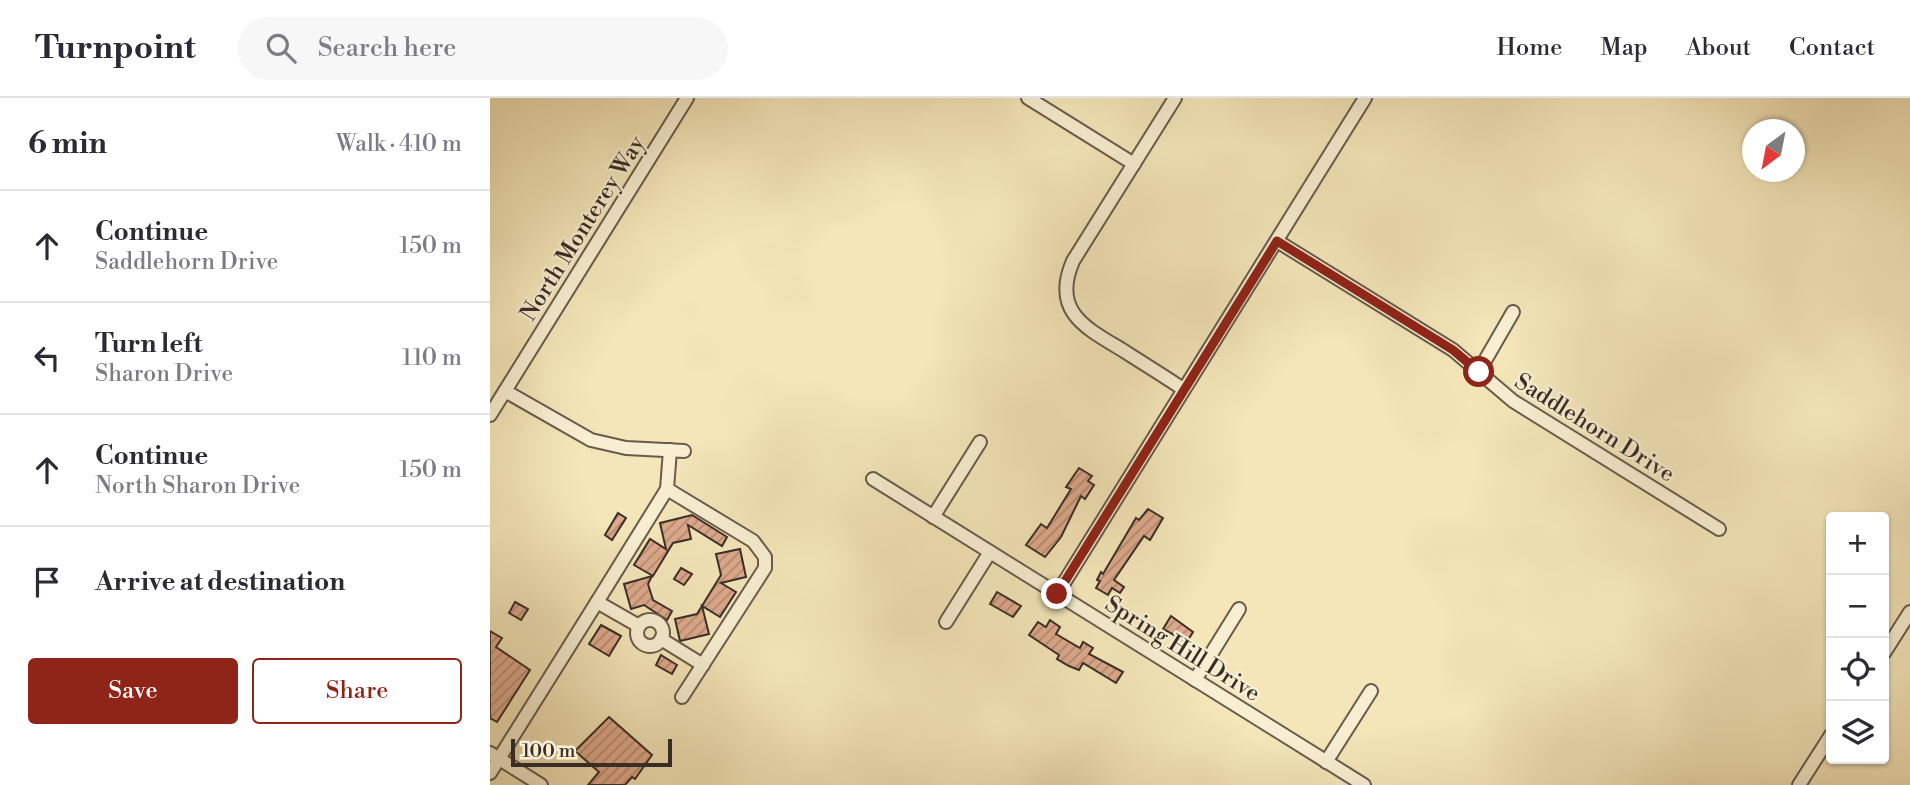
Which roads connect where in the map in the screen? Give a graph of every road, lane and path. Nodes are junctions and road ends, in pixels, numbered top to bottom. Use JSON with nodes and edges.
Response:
{"nodes":[{"id":1,"x":687,"y":98,"type":"edge"},
{"id":2,"x":1028,"y":98,"type":"edge"},
{"id":3,"x":1175,"y":98,"type":"edge"},
{"id":4,"x":1365,"y":98,"type":"edge"},
{"id":5,"x":1133,"y":164,"type":"junction"},
{"id":6,"x":1277,"y":241,"type":"junction"},
{"id":7,"x":1513,"y":312,"type":"dead end"},
{"id":8,"x":1479,"y":372,"type":"junction"},
{"id":9,"x":1183,"y":389,"type":"junction"},
{"id":10,"x":505,"y":391,"type":"junction"},
{"id":11,"x":490,"y":415,"type":"edge"},
{"id":12,"x":980,"y":442,"type":"dead end"},
{"id":13,"x":670,"y":450,"type":"junction"},
{"id":14,"x":684,"y":451,"type":"dead end"},
{"id":15,"x":873,"y":479,"type":"dead end"},
{"id":16,"x":667,"y":489,"type":"junction"},
{"id":17,"x":933,"y":517,"type":"junction"},
{"id":18,"x":1719,"y":529,"type":"dead end"},
{"id":19,"x":990,"y":552,"type":"junction"},
{"id":20,"x":1057,"y":594,"type":"junction"},
{"id":21,"x":597,"y":602,"type":"junction"},
{"id":22,"x":1239,"y":609,"type":"dead end"},
{"id":23,"x":1910,"y":612,"type":"edge"},
{"id":24,"x":946,"y":622,"type":"dead end"},
{"id":25,"x":639,"y":626,"type":"junction"},
{"id":26,"x":661,"y":639,"type":"junction"},
{"id":27,"x":1889,"y":645,"type":"edge"},
{"id":28,"x":703,"y":665,"type":"junction"},
{"id":29,"x":1195,"y":680,"type":"junction"},
{"id":30,"x":1370,"y":691,"type":"dead end"},
{"id":31,"x":682,"y":697,"type":"dead end"},
{"id":32,"x":1826,"y":743,"type":"edge"},
{"id":33,"x":494,"y":756,"type":"edge"},
{"id":34,"x":1326,"y":762,"type":"junction"},
{"id":35,"x":490,"y":774,"type":"edge"},
{"id":36,"x":541,"y":785,"type":"edge"},
{"id":37,"x":1364,"y":785,"type":"edge"},
{"id":38,"x":1800,"y":785,"type":"edge"}],
"edges":[{"from":1,"to":10,"type":"street","name":"North Monterey Way"},
{"from":2,"to":5,"type":"street"},
{"from":3,"to":5,"type":"street"},
{"from":4,"to":6,"type":"street"},
{"from":5,"to":9,"type":"street"},
{"from":6,"to":8,"type":"street","name":"Saddlehorn Drive"},
{"from":6,"to":9,"type":"street"},
{"from":7,"to":8,"type":"street"},
{"from":8,"to":18,"type":"street","name":"Saddlehorn Drive"},
{"from":9,"to":20,"type":"street"},
{"from":10,"to":11,"type":"street","name":"North Monterey Way"},
{"from":10,"to":13,"type":"street"},
{"from":12,"to":17,"type":"street"},
{"from":13,"to":14,"type":"street"},
{"from":13,"to":16,"type":"street"},
{"from":15,"to":17,"type":"street","name":"Spring Hill Drive"},
{"from":16,"to":21,"type":"street"},
{"from":16,"to":28,"type":"street"},
{"from":17,"to":19,"type":"street","name":"Spring Hill Drive"},
{"from":19,"to":20,"type":"street","name":"Spring Hill Drive"},
{"from":19,"to":24,"type":"street"},
{"from":20,"to":29,"type":"street","name":"Spring Hill Drive"},
{"from":21,"to":25,"type":"street"},
{"from":21,"to":33,"type":"street"},
{"from":22,"to":29,"type":"street"},
{"from":23,"to":27,"type":"street"},
{"from":25,"to":26,"type":"street"},
{"from":25,"to":26,"type":"street"},
{"from":26,"to":28,"type":"street"},
{"from":28,"to":31,"type":"street"},
{"from":29,"to":34,"type":"street","name":"Spring Hill Drive"},
{"from":30,"to":34,"type":"street"},
{"from":32,"to":38,"type":"street"},
{"from":33,"to":35,"type":"street"},
{"from":33,"to":36,"type":"street"},
{"from":34,"to":37,"type":"street","name":"Spring Hill Drive"}]}
